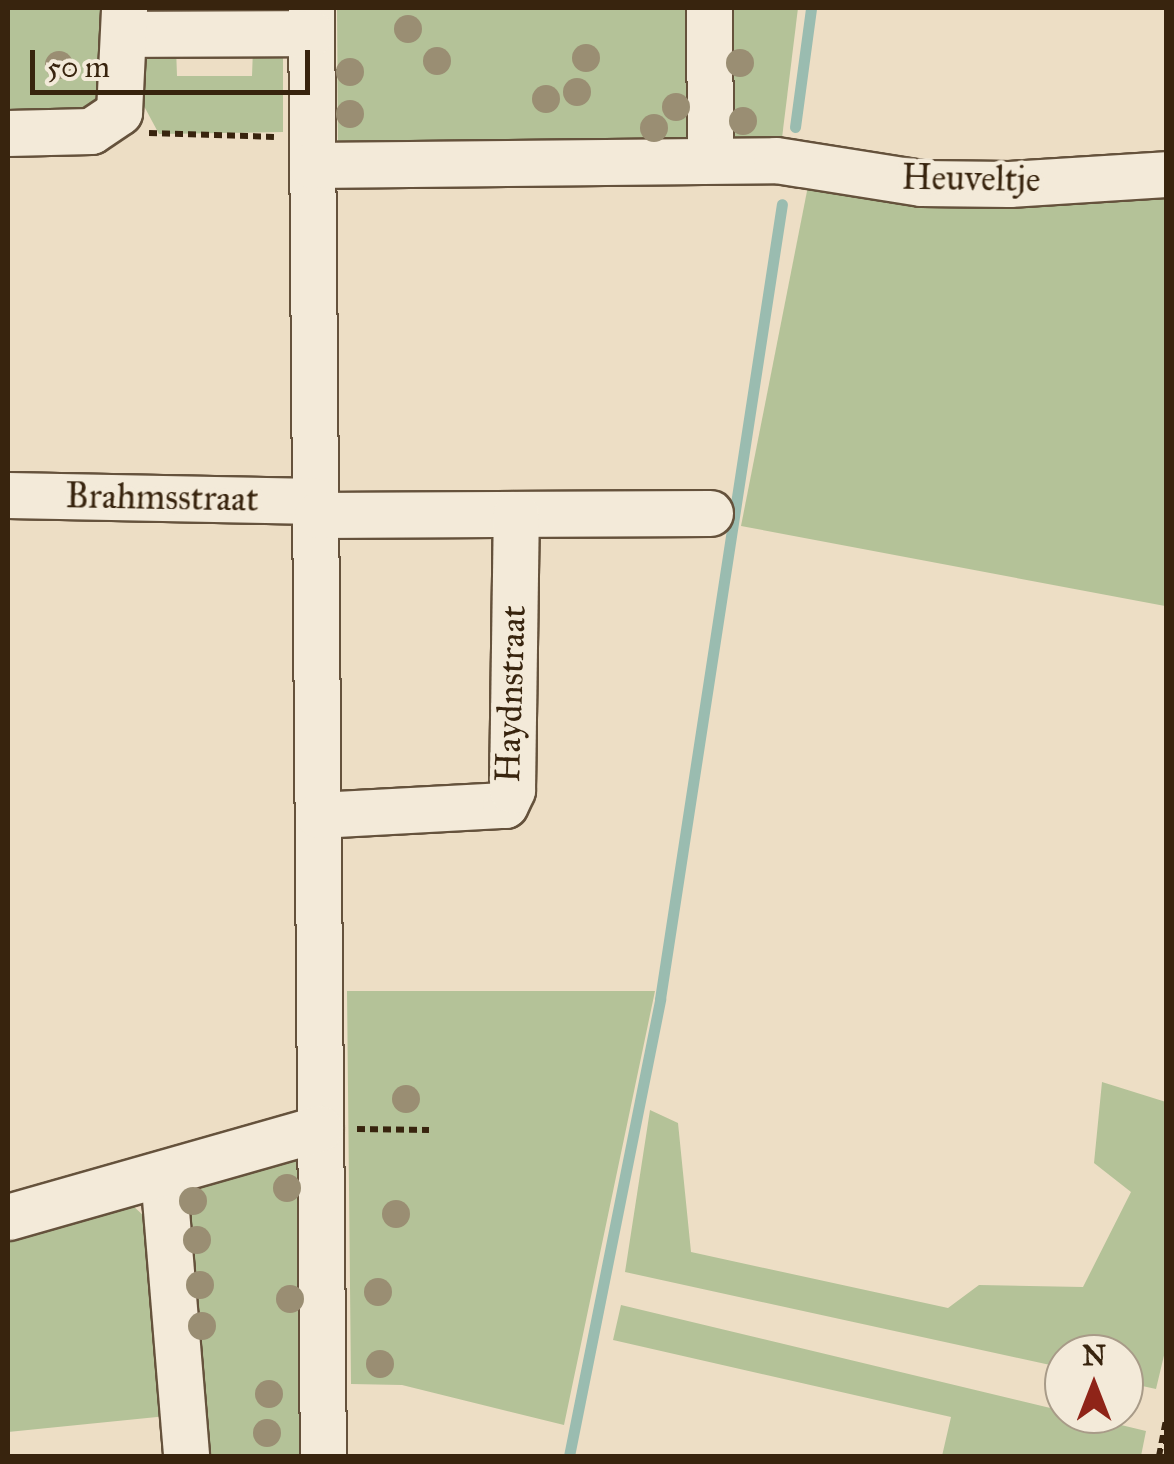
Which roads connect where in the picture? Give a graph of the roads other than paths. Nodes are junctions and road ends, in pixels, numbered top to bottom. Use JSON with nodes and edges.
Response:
{"nodes":[{"id":1,"x":709,"y":8,"type":"edge"},
{"id":2,"x":311,"y":20,"type":"edge"},
{"id":3,"x":125,"y":21,"type":"edge"},
{"id":4,"x":8,"y":132,"type":"edge"},
{"id":5,"x":312,"y":151,"type":"junction"},
{"id":6,"x":710,"y":160,"type":"junction"},
{"id":7,"x":1166,"y":174,"type":"edge"},
{"id":8,"x":8,"y":496,"type":"edge"},
{"id":9,"x":317,"y":508,"type":"junction"},
{"id":10,"x":710,"y":513,"type":"dead end"},
{"id":11,"x":516,"y":514,"type":"junction"},
{"id":12,"x":318,"y":814,"type":"junction"},
{"id":13,"x":320,"y":1128,"type":"junction"},
{"id":14,"x":162,"y":1174,"type":"junction"},
{"id":15,"x":8,"y":1217,"type":"edge"},
{"id":16,"x":186,"y":1456,"type":"edge"},
{"id":17,"x":324,"y":1456,"type":"edge"}],
"edges":[{"from":1,"to":6,"type":"street"},
{"from":2,"to":3,"type":"street"},
{"from":2,"to":5,"type":"street"},
{"from":3,"to":4,"type":"street"},
{"from":5,"to":6,"type":"street"},
{"from":5,"to":9,"type":"street"},
{"from":6,"to":7,"type":"street","name":"Heuveltje"},
{"from":8,"to":9,"type":"street","name":"Brahmsstraat"},
{"from":9,"to":11,"type":"street"},
{"from":9,"to":12,"type":"street"},
{"from":10,"to":11,"type":"street"},
{"from":11,"to":12,"type":"street","name":"Haydnstraat"},
{"from":12,"to":13,"type":"street"},
{"from":13,"to":14,"type":"street"},
{"from":13,"to":17,"type":"street"},
{"from":14,"to":15,"type":"street"},
{"from":14,"to":16,"type":"street"}]}
